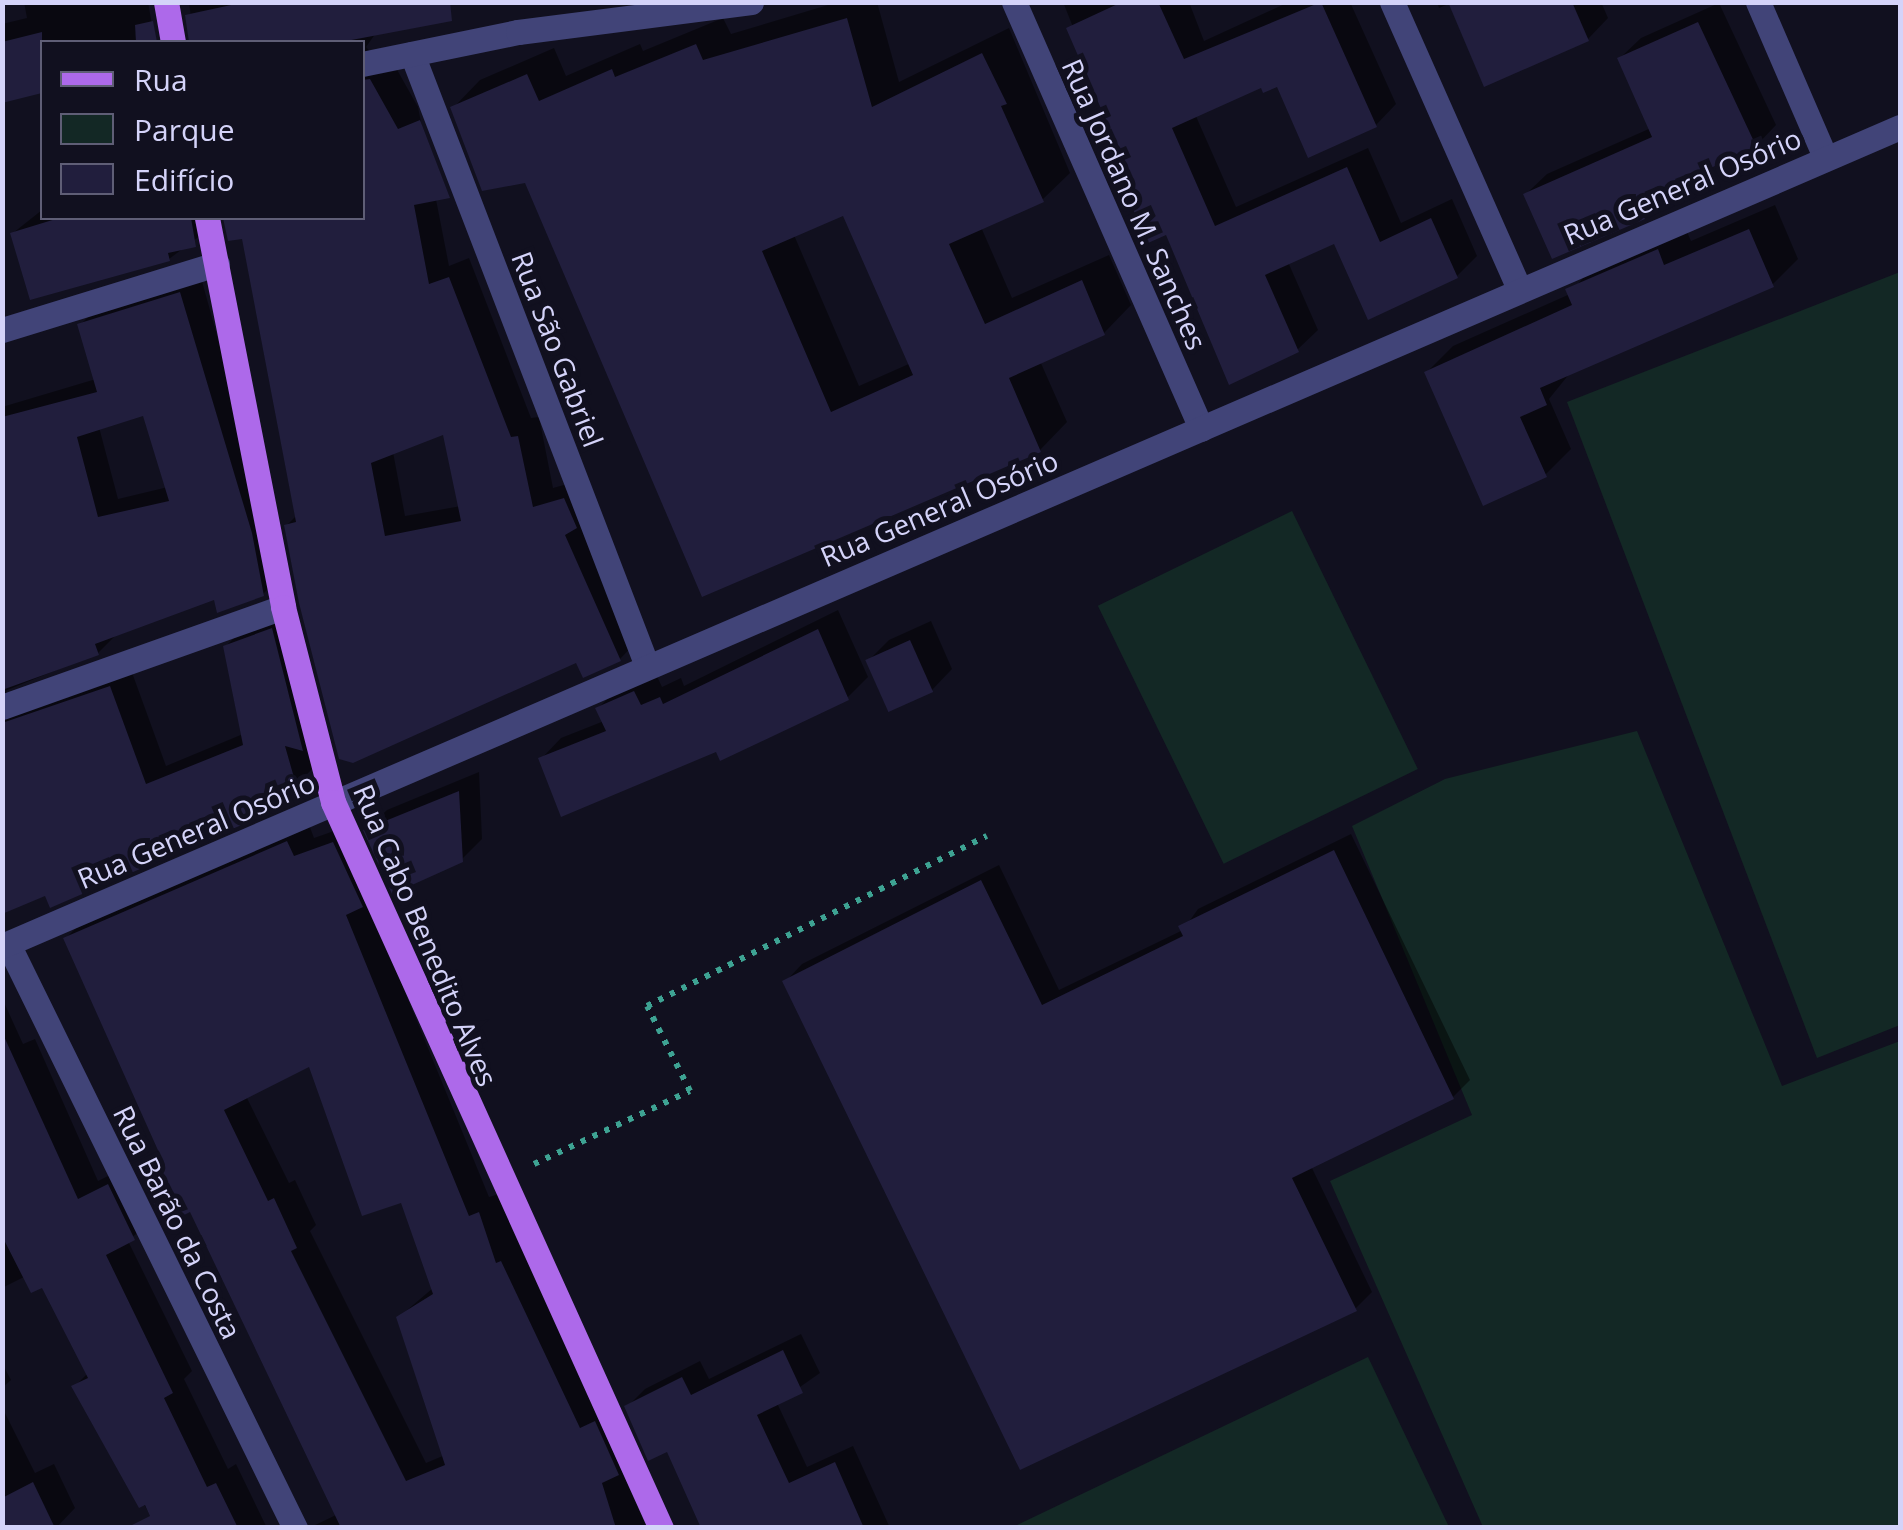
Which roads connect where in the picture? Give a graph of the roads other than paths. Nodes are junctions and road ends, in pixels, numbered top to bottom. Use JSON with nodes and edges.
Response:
{"nodes":[{"id":1,"x":166,"y":2,"type":"edge"},
{"id":2,"x":750,"y":2,"type":"edge"},
{"id":3,"x":1014,"y":2,"type":"edge"},
{"id":4,"x":1392,"y":2,"type":"edge"},
{"id":5,"x":1758,"y":2,"type":"edge"},
{"id":6,"x":173,"y":40,"type":"edge"},
{"id":7,"x":412,"y":54,"type":"junction"},
{"id":8,"x":365,"y":63,"type":"edge"},
{"id":9,"x":1900,"y":127,"type":"edge"},
{"id":10,"x":1824,"y":157,"type":"junction"},
{"id":11,"x":207,"y":220,"type":"edge"},
{"id":12,"x":217,"y":264,"type":"junction"},
{"id":13,"x":1519,"y":288,"type":"junction"},
{"id":14,"x":2,"y":330,"type":"edge"},
{"id":15,"x":1201,"y":429,"type":"junction"},
{"id":16,"x":283,"y":607,"type":"junction"},
{"id":17,"x":647,"y":666,"type":"junction"},
{"id":18,"x":2,"y":708,"type":"edge"},
{"id":19,"x":334,"y":802,"type":"junction"},
{"id":20,"x":5,"y":945,"type":"edge"},
{"id":21,"x":295,"y":1528,"type":"edge"},
{"id":22,"x":661,"y":1528,"type":"edge"}],
"edges":[{"from":1,"to":6,"type":"main road"},
{"from":2,"to":7,"type":"street"},
{"from":3,"to":15,"type":"street","name":"Rua Jordano M. Sanches"},
{"from":4,"to":13,"type":"street"},
{"from":5,"to":10,"type":"street"},
{"from":7,"to":8,"type":"street"},
{"from":7,"to":17,"type":"street","name":"Rua São Gabriel"},
{"from":9,"to":10,"type":"street","name":"Rua General Osório"},
{"from":10,"to":13,"type":"street","name":"Rua General Osório"},
{"from":11,"to":12,"type":"main road","name":"Rua Cabo Benedito Alves"},
{"from":12,"to":14,"type":"street"},
{"from":12,"to":16,"type":"main road","name":"Rua Cabo Benedito Alves"},
{"from":13,"to":15,"type":"street","name":"Rua General Osório"},
{"from":15,"to":17,"type":"street","name":"Rua General Osório"},
{"from":16,"to":18,"type":"street"},
{"from":16,"to":19,"type":"main road","name":"Rua Cabo Benedito Alves"},
{"from":17,"to":19,"type":"street","name":"Rua General Osório"},
{"from":19,"to":20,"type":"street","name":"Rua General Osório"},
{"from":19,"to":22,"type":"main road","name":"Rua Cabo Benedito Alves"},
{"from":20,"to":21,"type":"street","name":"Rua Barão da Costa"}]}
